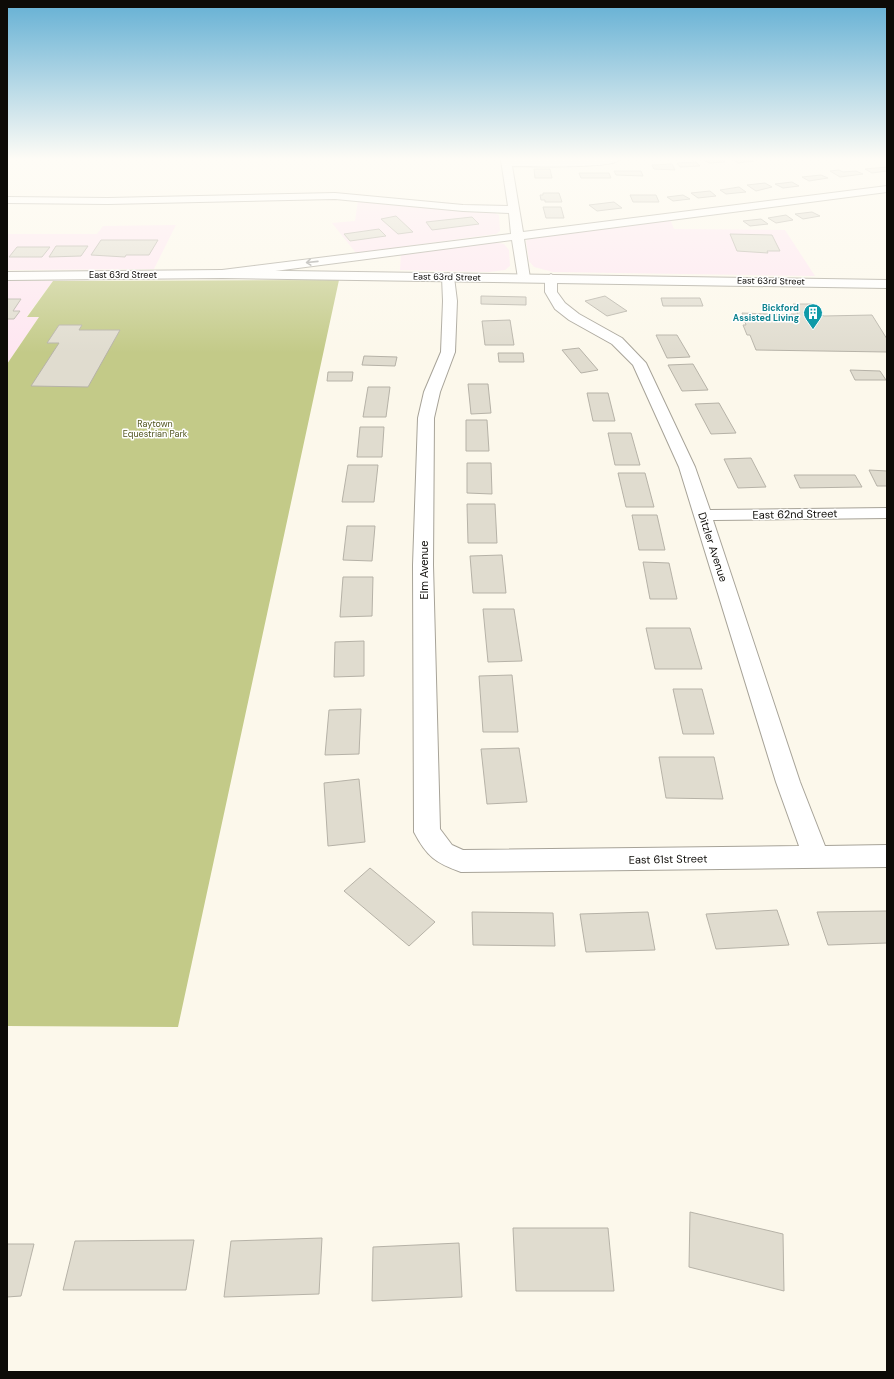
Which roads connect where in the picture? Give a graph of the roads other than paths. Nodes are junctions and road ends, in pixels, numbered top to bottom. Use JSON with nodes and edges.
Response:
{"nodes":[{"id":1,"x":515,"y":224,"type":"edge"},
{"id":2,"x":609,"y":224,"type":"edge"},
{"id":3,"x":517,"y":236,"type":"junction"},
{"id":4,"x":222,"y":274,"type":"junction"},
{"id":5,"x":7,"y":276,"type":"edge"},
{"id":6,"x":448,"y":277,"type":"junction"},
{"id":7,"x":524,"y":278,"type":"junction"},
{"id":8,"x":550,"y":278,"type":"junction"},
{"id":9,"x":887,"y":284,"type":"edge"},
{"id":10,"x":887,"y":513,"type":"edge"},
{"id":11,"x":704,"y":515,"type":"junction"},
{"id":12,"x":451,"y":856,"type":"joint"},
{"id":13,"x":887,"y":856,"type":"edge"},
{"id":14,"x":816,"y":857,"type":"junction"}],
"edges":[{"from":1,"to":3,"type":"street"},
{"from":2,"to":3,"type":"street"},
{"from":3,"to":4,"type":"street","one_way":true},
{"from":3,"to":7,"type":"street"},
{"from":4,"to":5,"type":"street","name":"East 63rd Street"},
{"from":4,"to":6,"type":"street","name":"East 63rd Street"},
{"from":6,"to":7,"type":"street","name":"East 63rd Street"},
{"from":6,"to":12,"type":"street","name":"Elm Avenue"},
{"from":7,"to":8,"type":"street","name":"East 63rd Street"},
{"from":8,"to":9,"type":"street","name":"East 63rd Street"},
{"from":8,"to":11,"type":"street","name":"Ditzler Avenue"},
{"from":10,"to":11,"type":"street","name":"East 62nd Street"},
{"from":11,"to":14,"type":"street","name":"Ditzler Avenue"},
{"from":12,"to":14,"type":"street","name":"East 61st Street"},
{"from":13,"to":14,"type":"street","name":"East 61st Street"}]}
